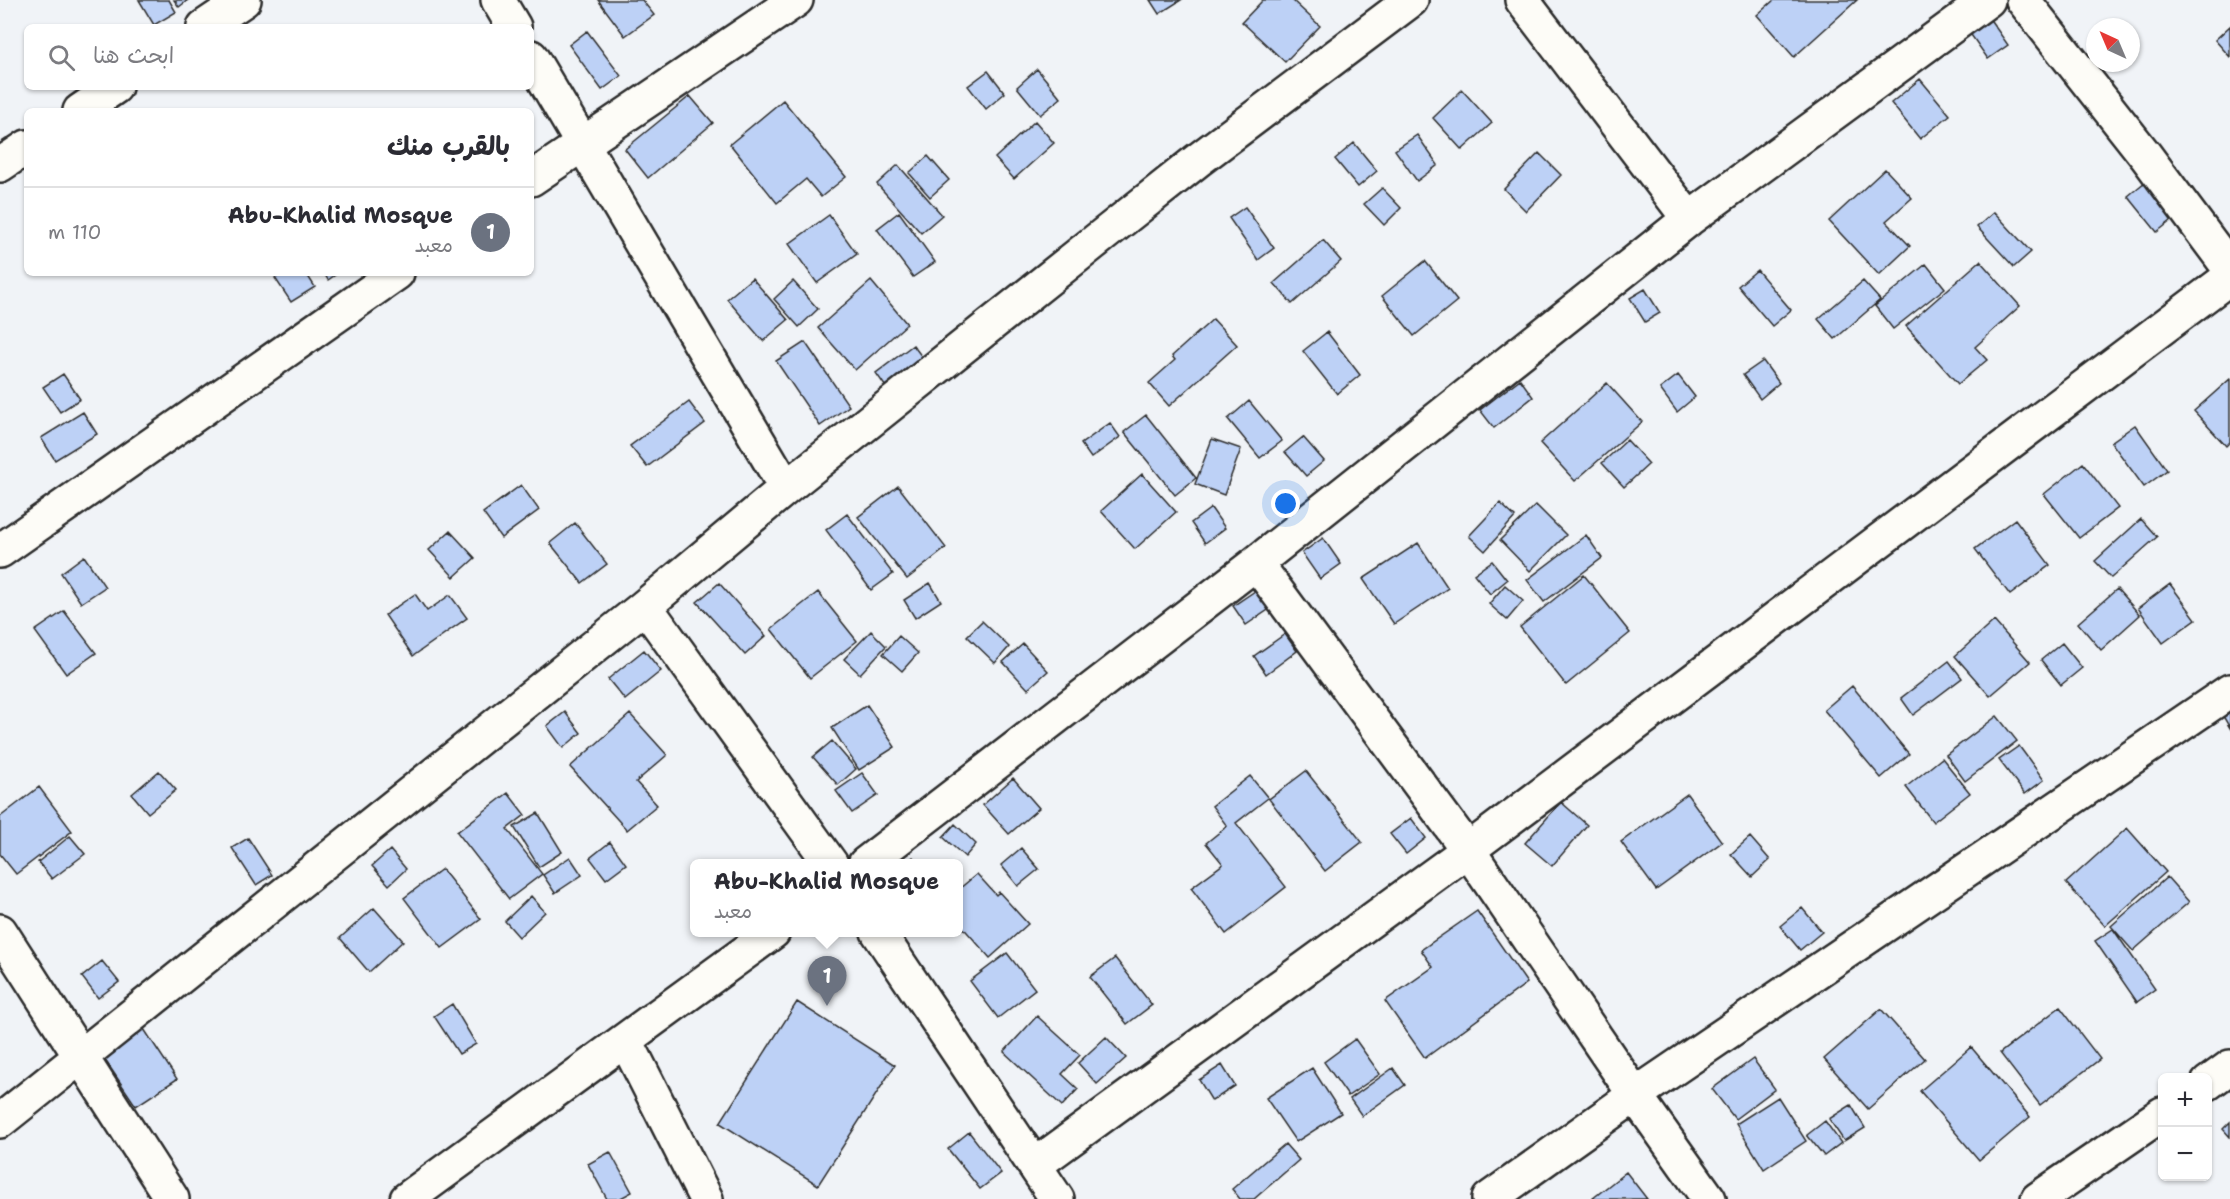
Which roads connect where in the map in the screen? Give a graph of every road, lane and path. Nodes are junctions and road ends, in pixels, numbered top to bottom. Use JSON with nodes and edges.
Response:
{"nodes":[{"id":1,"x":244,"y":0,"type":"edge"},
{"id":2,"x":498,"y":0,"type":"edge"},
{"id":3,"x":796,"y":0,"type":"edge"},
{"id":4,"x":1411,"y":0,"type":"edge"},
{"id":5,"x":1522,"y":0,"type":"edge"},
{"id":6,"x":1988,"y":0,"type":"edge"},
{"id":7,"x":2023,"y":0,"type":"edge"},
{"id":8,"x":208,"y":24,"type":"edge"},
{"id":9,"x":511,"y":24,"type":"edge"},
{"id":10,"x":534,"y":62,"type":"edge"},
{"id":11,"x":112,"y":90,"type":"edge"},
{"id":12,"x":84,"y":108,"type":"edge"},
{"id":13,"x":582,"y":143,"type":"junction"},
{"id":14,"x":24,"y":149,"type":"edge"},
{"id":15,"x":0,"y":165,"type":"edge"},
{"id":16,"x":534,"y":177,"type":"edge"},
{"id":17,"x":1689,"y":219,"type":"junction"},
{"id":18,"x":2230,"y":269,"type":"edge"},
{"id":19,"x":393,"y":276,"type":"edge"},
{"id":20,"x":2230,"y":277,"type":"edge"},
{"id":21,"x":786,"y":488,"type":"junction"},
{"id":22,"x":0,"y":550,"type":"edge"},
{"id":23,"x":1256,"y":563,"type":"junction"},
{"id":24,"x":645,"y":606,"type":"junction"},
{"id":25,"x":2230,"y":691,"type":"edge"},
{"id":26,"x":1468,"y":850,"type":"junction"},
{"id":27,"x":827,"y":859,"type":"edge"},
{"id":28,"x":871,"y":859,"type":"edge"},
{"id":29,"x":0,"y":931,"type":"edge"},
{"id":30,"x":768,"y":937,"type":"edge"},
{"id":31,"x":881,"y":937,"type":"edge"},
{"id":32,"x":626,"y":1041,"type":"junction"},
{"id":33,"x":81,"y":1058,"type":"junction"},
{"id":34,"x":2230,"y":1067,"type":"edge"},
{"id":35,"x":2212,"y":1080,"type":"edge"},
{"id":36,"x":1635,"y":1095,"type":"junction"},
{"id":37,"x":2158,"y":1117,"type":"edge"},
{"id":38,"x":0,"y":1121,"type":"edge"},
{"id":39,"x":1035,"y":1165,"type":"junction"},
{"id":40,"x":172,"y":1199,"type":"edge"},
{"id":41,"x":407,"y":1199,"type":"edge"},
{"id":42,"x":706,"y":1199,"type":"edge"},
{"id":43,"x":1057,"y":1199,"type":"edge"},
{"id":44,"x":1489,"y":1199,"type":"edge"},
{"id":45,"x":1709,"y":1199,"type":"edge"},
{"id":46,"x":2038,"y":1199,"type":"edge"}],
"edges":[{"from":1,"to":8,"type":"street"},
{"from":2,"to":9,"type":"street"},
{"from":3,"to":13,"type":"street"},
{"from":4,"to":21,"type":"street"},
{"from":5,"to":17,"type":"street"},
{"from":6,"to":17,"type":"street"},
{"from":7,"to":18,"type":"street"},
{"from":10,"to":13,"type":"street"},
{"from":11,"to":12,"type":"street"},
{"from":13,"to":16,"type":"street"},
{"from":13,"to":21,"type":"street"},
{"from":14,"to":15,"type":"street"},
{"from":17,"to":23,"type":"street"},
{"from":19,"to":22,"type":"street"},
{"from":20,"to":26,"type":"street"},
{"from":21,"to":24,"type":"street"},
{"from":23,"to":26,"type":"street"},
{"from":23,"to":28,"type":"street"},
{"from":24,"to":27,"type":"street"},
{"from":24,"to":33,"type":"street"},
{"from":25,"to":36,"type":"street"},
{"from":26,"to":36,"type":"street"},
{"from":26,"to":39,"type":"street"},
{"from":29,"to":33,"type":"street"},
{"from":30,"to":32,"type":"street"},
{"from":31,"to":39,"type":"street"},
{"from":32,"to":41,"type":"street"},
{"from":32,"to":42,"type":"street"},
{"from":33,"to":38,"type":"street"},
{"from":33,"to":40,"type":"street"},
{"from":34,"to":35,"type":"street"},
{"from":36,"to":44,"type":"street"},
{"from":36,"to":45,"type":"street"},
{"from":37,"to":46,"type":"street"},
{"from":39,"to":43,"type":"street"}]}
